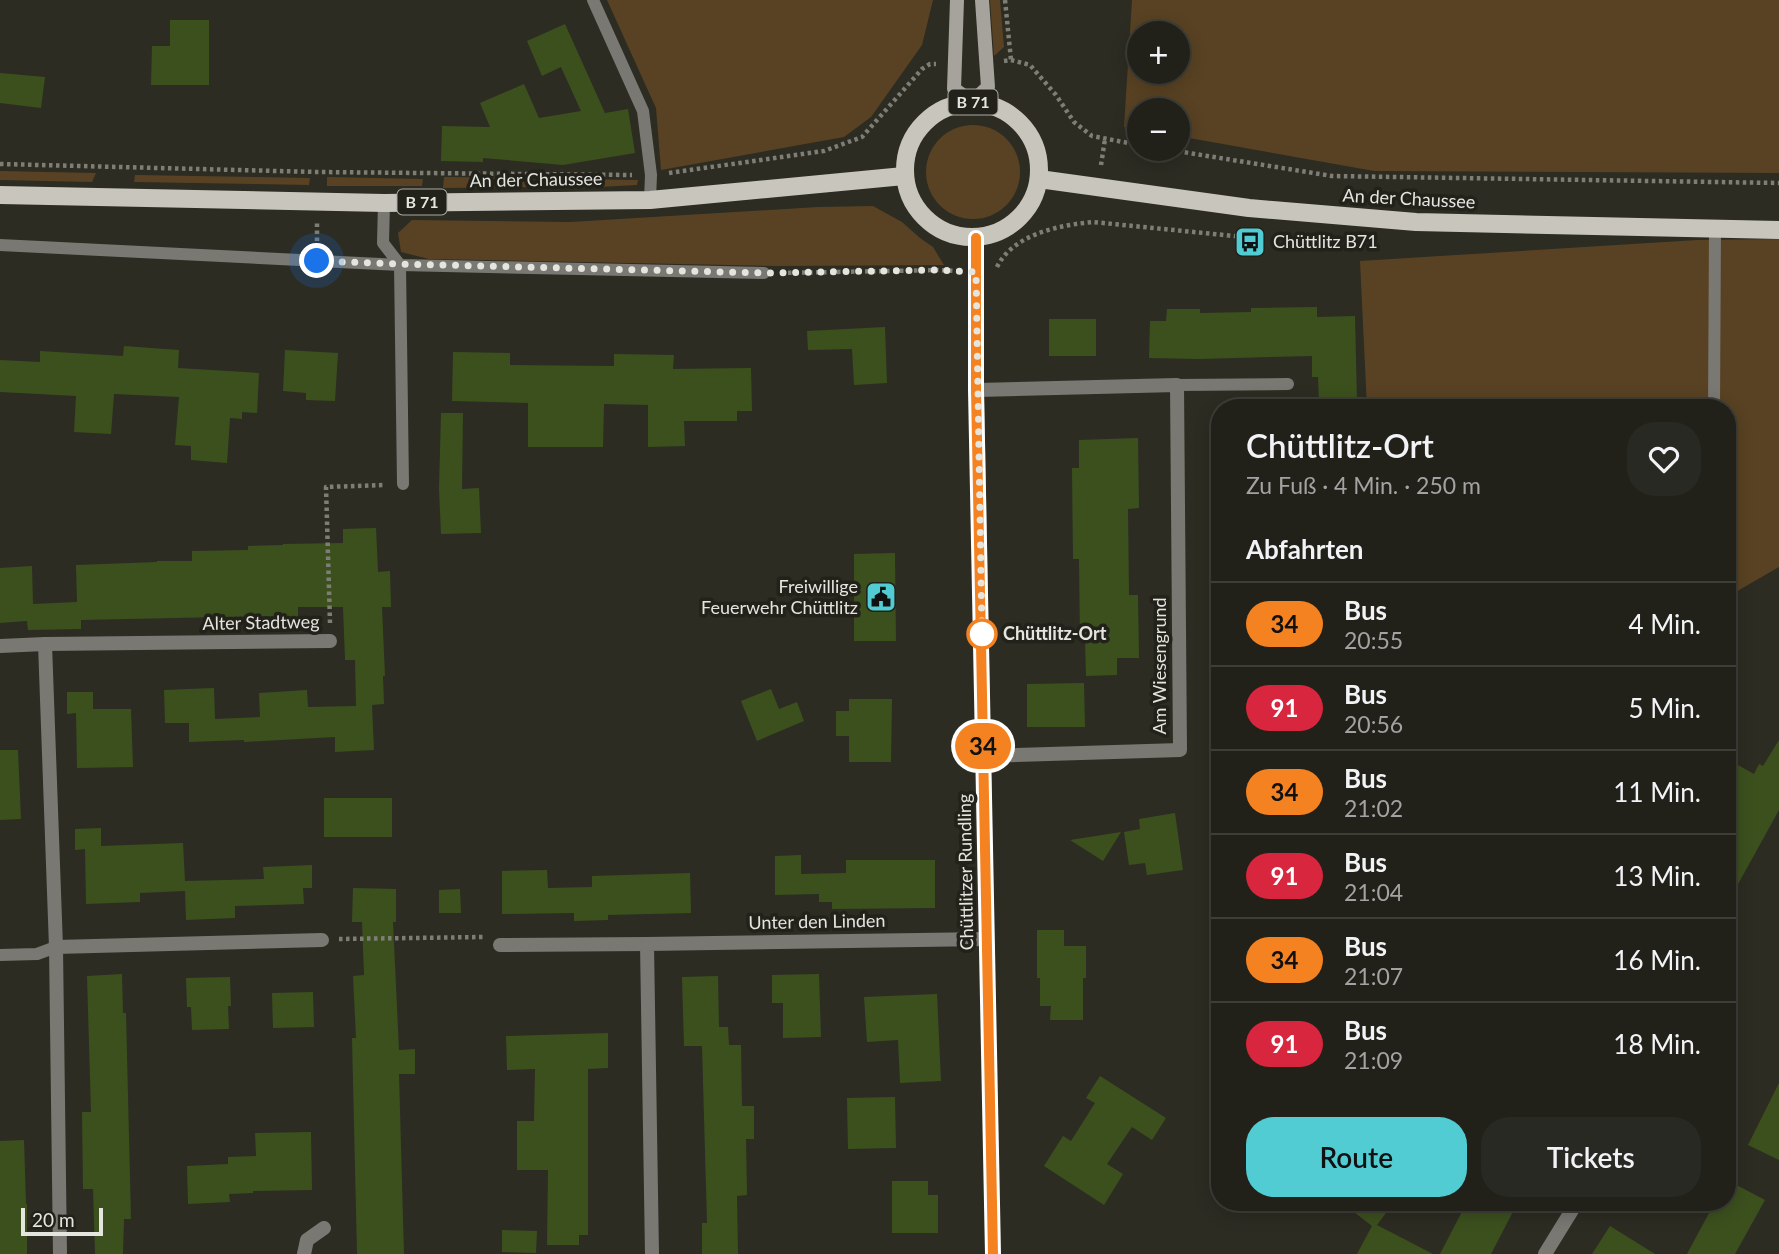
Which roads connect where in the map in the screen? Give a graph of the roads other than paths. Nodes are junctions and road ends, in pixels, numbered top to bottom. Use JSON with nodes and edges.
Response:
{"nodes":[{"id":1,"x":593,"y":0,"type":"edge"},
{"id":2,"x":957,"y":0,"type":"edge"},
{"id":3,"x":982,"y":0,"type":"edge"},
{"id":4,"x":972,"y":102,"type":"junction"},
{"id":5,"x":904,"y":176,"type":"junction"},
{"id":6,"x":1039,"y":179,"type":"junction"},
{"id":7,"x":0,"y":195,"type":"edge"},
{"id":8,"x":650,"y":200,"type":"junction"},
{"id":9,"x":384,"y":203,"type":"junction"},
{"id":10,"x":1715,"y":229,"type":"junction"},
{"id":11,"x":1779,"y":230,"type":"edge"},
{"id":12,"x":976,"y":238,"type":"junction"},
{"id":13,"x":0,"y":245,"type":"edge"},
{"id":14,"x":400,"y":264,"type":"junction"},
{"id":15,"x":764,"y":273,"type":"road end"},
{"id":16,"x":1288,"y":384,"type":"dead end"},
{"id":17,"x":1177,"y":385,"type":"junction"},
{"id":18,"x":976,"y":390,"type":"junction"},
{"id":19,"x":1714,"y":399,"type":"edge"},
{"id":20,"x":403,"y":484,"type":"road end"},
{"id":21,"x":330,"y":641,"type":"road end"},
{"id":22,"x":45,"y":644,"type":"junction"},
{"id":23,"x":0,"y":646,"type":"edge"},
{"id":24,"x":983,"y":756,"type":"junction"},
{"id":25,"x":987,"y":939,"type":"junction"},
{"id":26,"x":322,"y":940,"type":"road end"},
{"id":27,"x":647,"y":944,"type":"junction"},
{"id":28,"x":500,"y":945,"type":"road end"},
{"id":29,"x":56,"y":947,"type":"junction"},
{"id":30,"x":0,"y":955,"type":"edge"},
{"id":31,"x":1571,"y":1211,"type":"edge"},
{"id":32,"x":324,"y":1228,"type":"dead end"},
{"id":33,"x":60,"y":1254,"type":"edge"},
{"id":34,"x":304,"y":1254,"type":"edge"},
{"id":35,"x":652,"y":1254,"type":"edge"},
{"id":36,"x":993,"y":1254,"type":"edge"},
{"id":37,"x":1545,"y":1254,"type":"edge"}],
"edges":[{"from":1,"to":8,"type":"lane"},
{"from":2,"to":4,"type":"street"},
{"from":3,"to":4,"type":"street"},
{"from":4,"to":5,"type":"main road","number":"B 71"},
{"from":4,"to":6,"type":"main road","number":"B 71"},
{"from":5,"to":8,"type":"main road","name":"An der Chaussee","number":"B 71"},
{"from":5,"to":12,"type":"main road"},
{"from":6,"to":10,"type":"main road","name":"An der Chaussee"},
{"from":6,"to":12,"type":"main road"},
{"from":7,"to":9,"type":"main road","name":"An der Chaussee","number":"B 71"},
{"from":8,"to":9,"type":"main road","name":"An der Chaussee","number":"B 71"},
{"from":9,"to":14,"type":"lane"},
{"from":10,"to":11,"type":"main road","name":"An der Chaussee"},
{"from":10,"to":19,"type":"lane"},
{"from":12,"to":18,"type":"street","name":"Chüttlitzer Rundling"},
{"from":13,"to":14,"type":"lane"},
{"from":14,"to":15,"type":"lane"},
{"from":14,"to":20,"type":"lane"},
{"from":16,"to":17,"type":"lane"},
{"from":17,"to":18,"type":"street"},
{"from":17,"to":24,"type":"street","name":"Am Wiesengrund"},
{"from":18,"to":24,"type":"street","name":"Chüttlitzer Rundling"},
{"from":21,"to":22,"type":"street","name":"Alter Stadtweg"},
{"from":22,"to":23,"type":"street","name":"Alter Stadtweg"},
{"from":22,"to":29,"type":"street"},
{"from":24,"to":25,"type":"street","name":"Chüttlitzer Rundling"},
{"from":25,"to":27,"type":"street","name":"Unter den Linden"},
{"from":25,"to":36,"type":"street","name":"Chüttlitzer Rundling"},
{"from":26,"to":29,"type":"street"},
{"from":27,"to":28,"type":"street","name":"Unter den Linden"},
{"from":27,"to":35,"type":"street"},
{"from":29,"to":30,"type":"lane"},
{"from":29,"to":33,"type":"street"},
{"from":31,"to":37,"type":"street"},
{"from":32,"to":34,"type":"street"}]}
